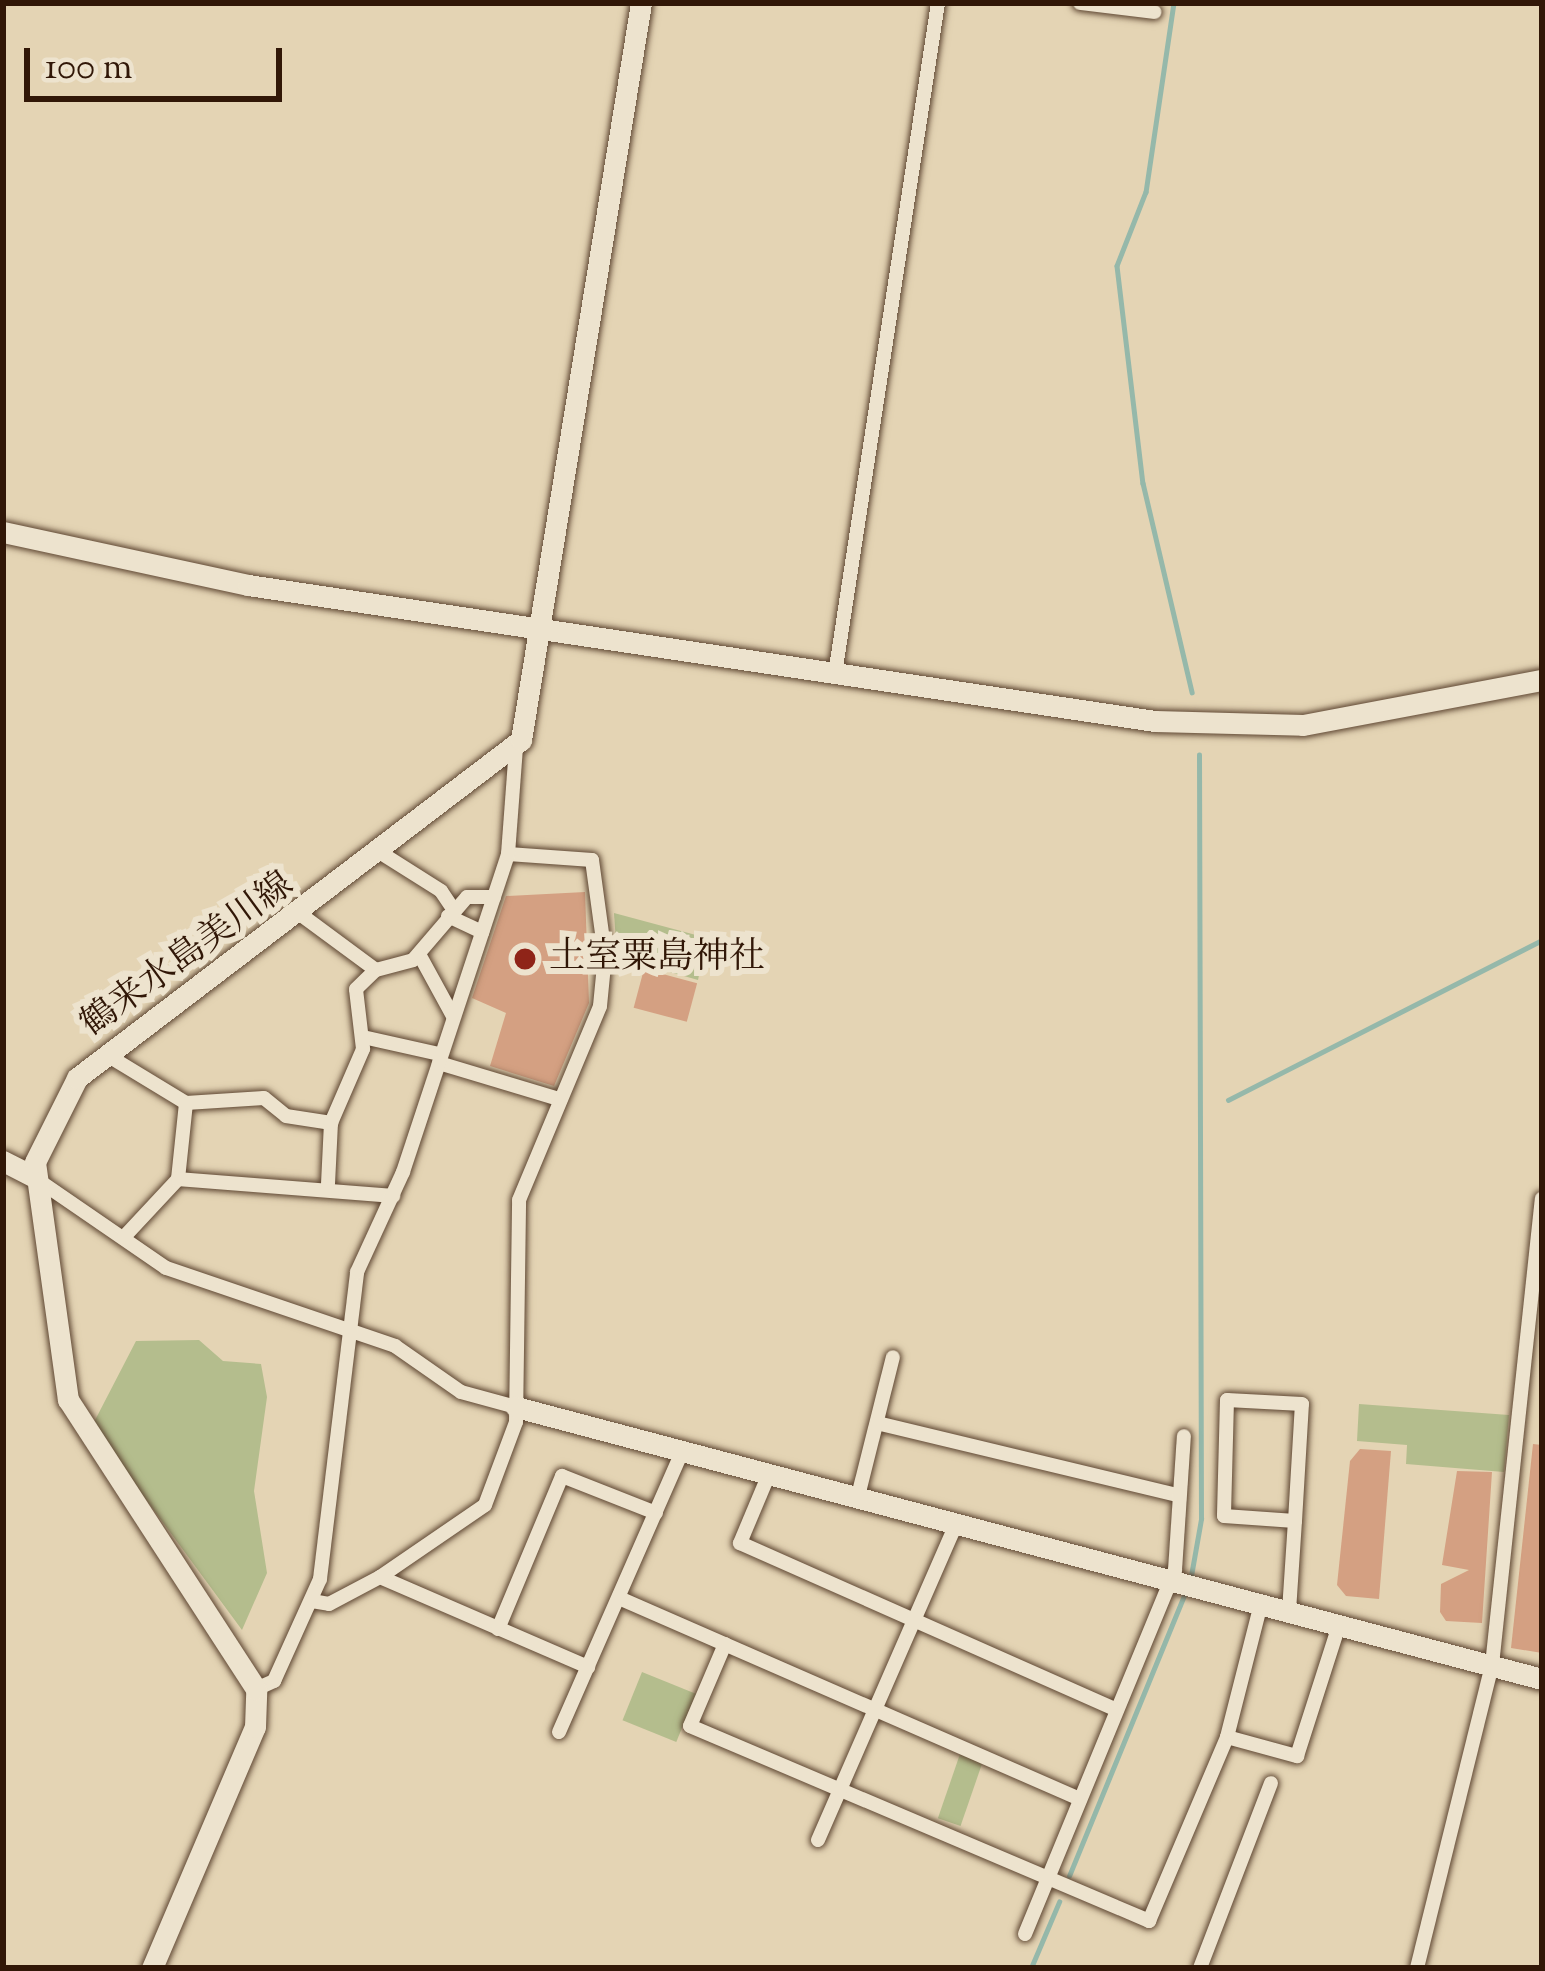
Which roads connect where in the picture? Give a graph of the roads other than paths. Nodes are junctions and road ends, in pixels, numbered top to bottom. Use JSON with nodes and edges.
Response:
{"nodes":[{"id":1,"x":641,"y":3,"type":"edge"},
{"id":2,"x":938,"y":3,"type":"edge"},
{"id":3,"x":1081,"y":3,"type":"edge"},
{"id":4,"x":1154,"y":11,"type":"dead end"},
{"id":5,"x":3,"y":532,"type":"edge"},
{"id":6,"x":543,"y":631,"type":"junction"},
{"id":7,"x":835,"y":674,"type":"junction"},
{"id":8,"x":1542,"y":680,"type":"edge"},
{"id":9,"x":517,"y":747,"type":"junction"},
{"id":10,"x":381,"y":853,"type":"junction"},
{"id":11,"x":508,"y":854,"type":"junction"},
{"id":12,"x":494,"y":898,"type":"junction"},
{"id":13,"x":451,"y":913,"type":"junction"},
{"id":14,"x":300,"y":914,"type":"junction"},
{"id":15,"x":483,"y":932,"type":"junction"},
{"id":16,"x":419,"y":953,"type":"junction"},
{"id":17,"x":376,"y":970,"type":"junction"},
{"id":18,"x":453,"y":1016,"type":"junction"},
{"id":19,"x":363,"y":1036,"type":"junction"},
{"id":20,"x":107,"y":1054,"type":"junction"},
{"id":21,"x":439,"y":1059,"type":"junction"},
{"id":22,"x":559,"y":1099,"type":"junction"},
{"id":23,"x":186,"y":1103,"type":"junction"},
{"id":24,"x":331,"y":1123,"type":"junction"},
{"id":25,"x":3,"y":1161,"type":"edge"},
{"id":26,"x":34,"y":1177,"type":"junction"},
{"id":27,"x":178,"y":1179,"type":"junction"},
{"id":28,"x":328,"y":1184,"type":"junction"},
{"id":29,"x":393,"y":1196,"type":"junction"},
{"id":30,"x":1542,"y":1199,"type":"edge"},
{"id":31,"x":124,"y":1237,"type":"junction"},
{"id":32,"x":1539,"y":1276,"type":"edge"},
{"id":33,"x":348,"y":1329,"type":"junction"},
{"id":34,"x":893,"y":1357,"type":"dead end"},
{"id":35,"x":516,"y":1407,"type":"junction"},
{"id":36,"x":877,"y":1423,"type":"junction"},
{"id":37,"x":1184,"y":1436,"type":"dead end"},
{"id":38,"x":683,"y":1450,"type":"junction"},
{"id":39,"x":770,"y":1474,"type":"junction"},
{"id":40,"x":1177,"y":1495,"type":"junction"},
{"id":41,"x":858,"y":1496,"type":"junction"},
{"id":42,"x":656,"y":1513,"type":"junction"},
{"id":43,"x":1295,"y":1520,"type":"junction"},
{"id":44,"x":956,"y":1524,"type":"junction"},
{"id":45,"x":380,"y":1576,"type":"junction"},
{"id":46,"x":1184,"y":1583,"type":"junction"},
{"id":47,"x":619,"y":1598,"type":"junction"},
{"id":48,"x":312,"y":1600,"type":"junction"},
{"id":49,"x":1261,"y":1604,"type":"junction"},
{"id":50,"x":1288,"y":1611,"type":"junction"},
{"id":51,"x":916,"y":1621,"type":"junction"},
{"id":52,"x":1339,"y":1624,"type":"junction"},
{"id":53,"x":498,"y":1629,"type":"junction"},
{"id":54,"x":725,"y":1644,"type":"junction"},
{"id":55,"x":1492,"y":1665,"type":"junction"},
{"id":56,"x":588,"y":1667,"type":"junction"},
{"id":57,"x":1542,"y":1679,"type":"edge"},
{"id":58,"x":256,"y":1689,"type":"junction"},
{"id":59,"x":1117,"y":1709,"type":"junction"},
{"id":60,"x":878,"y":1710,"type":"junction"},
{"id":61,"x":559,"y":1732,"type":"dead end"},
{"id":62,"x":1227,"y":1737,"type":"junction"},
{"id":63,"x":1271,"y":1783,"type":"dead end"},
{"id":64,"x":839,"y":1791,"type":"junction"},
{"id":65,"x":1080,"y":1799,"type":"junction"},
{"id":66,"x":818,"y":1840,"type":"dead end"},
{"id":67,"x":1046,"y":1882,"type":"junction"},
{"id":68,"x":1025,"y":1934,"type":"dead end"},
{"id":69,"x":152,"y":1968,"type":"edge"},
{"id":70,"x":1200,"y":1968,"type":"edge"},
{"id":71,"x":1418,"y":1968,"type":"edge"}],
"edges":[{"from":1,"to":6,"type":"street"},
{"from":2,"to":7,"type":"street"},
{"from":3,"to":4,"type":"street"},
{"from":5,"to":6,"type":"street"},
{"from":6,"to":7,"type":"street"},
{"from":6,"to":9,"type":"street"},
{"from":7,"to":8,"type":"street"},
{"from":9,"to":10,"type":"street","name":"鶴来水島美川線"},
{"from":9,"to":11,"type":"street"},
{"from":10,"to":13,"type":"street"},
{"from":10,"to":14,"type":"street","name":"鶴来水島美川線"},
{"from":11,"to":12,"type":"street"},
{"from":11,"to":22,"type":"street"},
{"from":12,"to":13,"type":"street"},
{"from":12,"to":15,"type":"street"},
{"from":13,"to":15,"type":"street"},
{"from":13,"to":16,"type":"street"},
{"from":14,"to":17,"type":"street"},
{"from":14,"to":20,"type":"street","name":"鶴来水島美川線"},
{"from":15,"to":18,"type":"street"},
{"from":16,"to":17,"type":"street"},
{"from":16,"to":18,"type":"street"},
{"from":17,"to":19,"type":"street"},
{"from":18,"to":21,"type":"street"},
{"from":19,"to":21,"type":"street"},
{"from":19,"to":24,"type":"street"},
{"from":20,"to":23,"type":"street"},
{"from":20,"to":26,"type":"street","name":"鶴来水島美川線"},
{"from":21,"to":22,"type":"street"},
{"from":21,"to":29,"type":"street"},
{"from":22,"to":35,"type":"street"},
{"from":23,"to":24,"type":"street"},
{"from":23,"to":27,"type":"street"},
{"from":24,"to":28,"type":"street"},
{"from":25,"to":26,"type":"street"},
{"from":26,"to":31,"type":"street"},
{"from":26,"to":58,"type":"street","name":"鶴来水島美川線"},
{"from":27,"to":28,"type":"street"},
{"from":27,"to":31,"type":"street"},
{"from":28,"to":29,"type":"street"},
{"from":29,"to":33,"type":"street"},
{"from":30,"to":32,"type":"street"},
{"from":31,"to":33,"type":"street"},
{"from":32,"to":55,"type":"street"},
{"from":33,"to":35,"type":"street"},
{"from":33,"to":48,"type":"street"},
{"from":34,"to":36,"type":"street"},
{"from":35,"to":38,"type":"street"},
{"from":35,"to":45,"type":"street"},
{"from":36,"to":40,"type":"street"},
{"from":36,"to":41,"type":"street"},
{"from":37,"to":40,"type":"street"},
{"from":38,"to":39,"type":"street"},
{"from":38,"to":42,"type":"street"},
{"from":39,"to":41,"type":"street"},
{"from":39,"to":51,"type":"street"},
{"from":40,"to":46,"type":"street"},
{"from":41,"to":44,"type":"street"},
{"from":42,"to":47,"type":"street"},
{"from":42,"to":53,"type":"street"},
{"from":43,"to":43,"type":"street"},
{"from":43,"to":50,"type":"street"},
{"from":44,"to":46,"type":"street"},
{"from":44,"to":51,"type":"street"},
{"from":45,"to":48,"type":"street"},
{"from":45,"to":53,"type":"street"},
{"from":46,"to":49,"type":"street"},
{"from":46,"to":59,"type":"street"},
{"from":47,"to":54,"type":"street"},
{"from":47,"to":56,"type":"street"},
{"from":48,"to":58,"type":"street"},
{"from":49,"to":50,"type":"street"},
{"from":49,"to":62,"type":"street"},
{"from":50,"to":52,"type":"street"},
{"from":51,"to":59,"type":"street"},
{"from":51,"to":60,"type":"street"},
{"from":52,"to":55,"type":"street"},
{"from":52,"to":62,"type":"street"},
{"from":53,"to":56,"type":"street"},
{"from":54,"to":60,"type":"street"},
{"from":54,"to":64,"type":"street"},
{"from":55,"to":57,"type":"street"},
{"from":55,"to":71,"type":"street"},
{"from":56,"to":61,"type":"street"},
{"from":58,"to":69,"type":"street"},
{"from":59,"to":65,"type":"street"},
{"from":60,"to":64,"type":"street"},
{"from":60,"to":65,"type":"street"},
{"from":62,"to":67,"type":"street"},
{"from":63,"to":70,"type":"street"},
{"from":64,"to":66,"type":"street"},
{"from":64,"to":67,"type":"street"},
{"from":65,"to":67,"type":"street"},
{"from":67,"to":68,"type":"street"}]}
